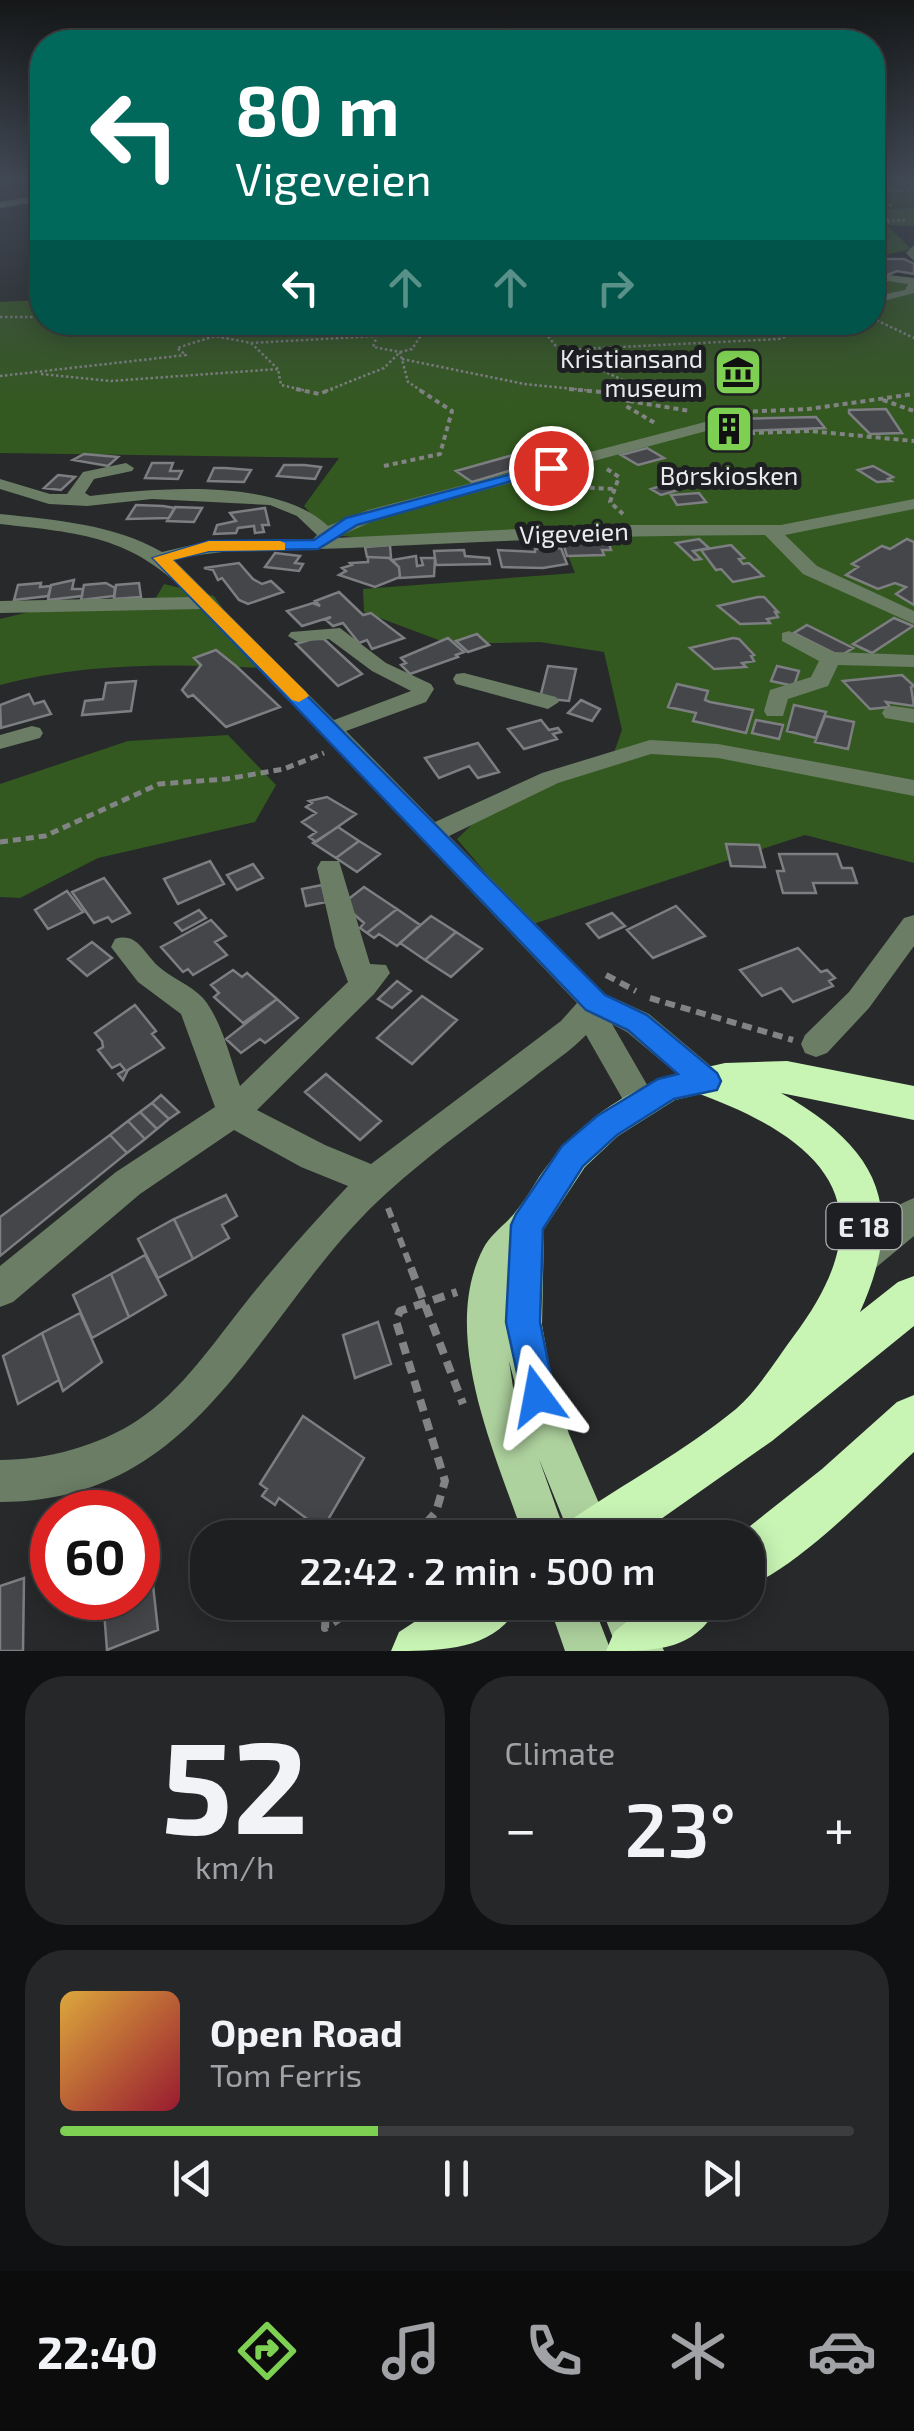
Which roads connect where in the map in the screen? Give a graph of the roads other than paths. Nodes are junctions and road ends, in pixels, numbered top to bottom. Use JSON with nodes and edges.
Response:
{"nodes":[{"id":1,"x":885,"y":278,"type":"edge"},
{"id":2,"x":914,"y":282,"type":"edge"},
{"id":3,"x":885,"y":298,"type":"edge"},
{"id":4,"x":703,"y":420,"type":"road end"},
{"id":5,"x":126,"y":468,"type":"dead end"},
{"id":6,"x":0,"y":484,"type":"edge"},
{"id":7,"x":80,"y":499,"type":"junction"},
{"id":8,"x":913,"y":510,"type":"edge"},
{"id":9,"x":0,"y":519,"type":"edge"},
{"id":10,"x":48,"y":525,"type":"junction"},
{"id":11,"x":771,"y":531,"type":"junction"},
{"id":12,"x":0,"y":538,"type":"edge"},
{"id":13,"x":323,"y":540,"type":"junction"},
{"id":14,"x":161,"y":558,"type":"junction"},
{"id":15,"x":207,"y":604,"type":"junction"},
{"id":16,"x":0,"y":607,"type":"edge"},
{"id":17,"x":914,"y":618,"type":"edge"},
{"id":18,"x":298,"y":636,"type":"dead end"},
{"id":19,"x":789,"y":637,"type":"dead end"},
{"id":20,"x":831,"y":659,"type":"junction"},
{"id":21,"x":480,"y":661,"type":"dead end"},
{"id":22,"x":914,"y":661,"type":"edge"},
{"id":23,"x":464,"y":678,"type":"junction"},
{"id":24,"x":423,"y":689,"type":"junction"},
{"id":25,"x":548,"y":702,"type":"dead end"},
{"id":26,"x":775,"y":711,"type":"dead end"},
{"id":27,"x":32,"y":734,"type":"dead end"},
{"id":28,"x":339,"y":737,"type":"junction"},
{"id":29,"x":0,"y":742,"type":"edge"},
{"id":30,"x":914,"y":788,"type":"edge"},
{"id":31,"x":432,"y":835,"type":"junction"},
{"id":32,"x":330,"y":868,"type":"dead end"},
{"id":33,"x":914,"y":925,"type":"edge"},
{"id":34,"x":125,"y":947,"type":"dead end"},
{"id":35,"x":596,"y":988,"type":"junction"},
{"id":36,"x":816,"y":1044,"type":"road end"},
{"id":37,"x":707,"y":1081,"type":"junction"},
{"id":38,"x":640,"y":1102,"type":"junction"},
{"id":39,"x":914,"y":1103,"type":"edge"},
{"id":40,"x":233,"y":1114,"type":"junction"},
{"id":41,"x":379,"y":1190,"type":"junction"},
{"id":42,"x":914,"y":1214,"type":"edge"},
{"id":43,"x":860,"y":1258,"type":"junction"},
{"id":44,"x":0,"y":1289,"type":"edge"},
{"id":45,"x":914,"y":1298,"type":"edge"},
{"id":46,"x":914,"y":1419,"type":"edge"},
{"id":47,"x":755,"y":1424,"type":"junction"},
{"id":48,"x":914,"y":1444,"type":"edge"},
{"id":49,"x":533,"y":1448,"type":"junction"},
{"id":50,"x":0,"y":1481,"type":"edge"},
{"id":51,"x":840,"y":1487,"type":"junction"},
{"id":52,"x":543,"y":1520,"type":"edge"},
{"id":53,"x":579,"y":1520,"type":"edge"},
{"id":54,"x":617,"y":1520,"type":"edge"},
{"id":55,"x":765,"y":1547,"type":"edge"},
{"id":56,"x":466,"y":1620,"type":"edge"},
{"id":57,"x":577,"y":1620,"type":"edge"},
{"id":58,"x":628,"y":1620,"type":"edge"},
{"id":59,"x":672,"y":1620,"type":"edge"},
{"id":60,"x":418,"y":1651,"type":"edge"},
{"id":61,"x":588,"y":1651,"type":"edge"},
{"id":62,"x":633,"y":1651,"type":"edge"},
{"id":63,"x":641,"y":1651,"type":"edge"}],
"edges":[{"from":1,"to":2,"type":"street"},
{"from":2,"to":3,"type":"street"},
{"from":4,"to":13,"type":"street","name":"Vigeveien"},
{"from":5,"to":7,"type":"street"},
{"from":6,"to":7,"type":"street"},
{"from":7,"to":13,"type":"street"},
{"from":8,"to":11,"type":"street","name":"Vigeveien"},
{"from":9,"to":10,"type":"street"},
{"from":10,"to":12,"type":"street"},
{"from":10,"to":14,"type":"street"},
{"from":11,"to":13,"type":"street","name":"Vigeveien"},
{"from":11,"to":17,"type":"street"},
{"from":13,"to":14,"type":"street","name":"Vigeveien"},
{"from":14,"to":15,"type":"street"},
{"from":15,"to":16,"type":"street"},
{"from":15,"to":28,"type":"street"},
{"from":18,"to":24,"type":"street"},
{"from":19,"to":20,"type":"street"},
{"from":20,"to":22,"type":"street"},
{"from":20,"to":26,"type":"street"},
{"from":21,"to":23,"type":"street"},
{"from":23,"to":24,"type":"street"},
{"from":23,"to":25,"type":"street"},
{"from":24,"to":28,"type":"street"},
{"from":27,"to":29,"type":"street"},
{"from":28,"to":31,"type":"street"},
{"from":30,"to":31,"type":"street"},
{"from":31,"to":35,"type":"street"},
{"from":32,"to":40,"type":"street"},
{"from":33,"to":36,"type":"street"},
{"from":34,"to":40,"type":"street"},
{"from":35,"to":37,"type":"street"},
{"from":35,"to":38,"type":"street"},
{"from":35,"to":41,"type":"street"},
{"from":37,"to":38,"type":"main road"},
{"from":37,"to":39,"type":"highway"},
{"from":37,"to":43,"type":"highway","number":"E 18"},
{"from":38,"to":49,"type":"main road"},
{"from":40,"to":41,"type":"street"},
{"from":40,"to":44,"type":"street"},
{"from":41,"to":50,"type":"street"},
{"from":42,"to":43,"type":"street"},
{"from":43,"to":47,"type":"highway","number":"E 18"},
{"from":45,"to":47,"type":"highway","number":"E 18"},
{"from":46,"to":51,"type":"highway"},
{"from":47,"to":54,"type":"highway","number":"E 18"},
{"from":48,"to":51,"type":"highway"},
{"from":49,"to":52,"type":"main road"},
{"from":49,"to":53,"type":"main road"},
{"from":51,"to":55,"type":"highway"},
{"from":56,"to":60,"type":"highway"},
{"from":57,"to":61,"type":"main road"},
{"from":58,"to":63,"type":"main road"},
{"from":59,"to":62,"type":"highway"}]}
